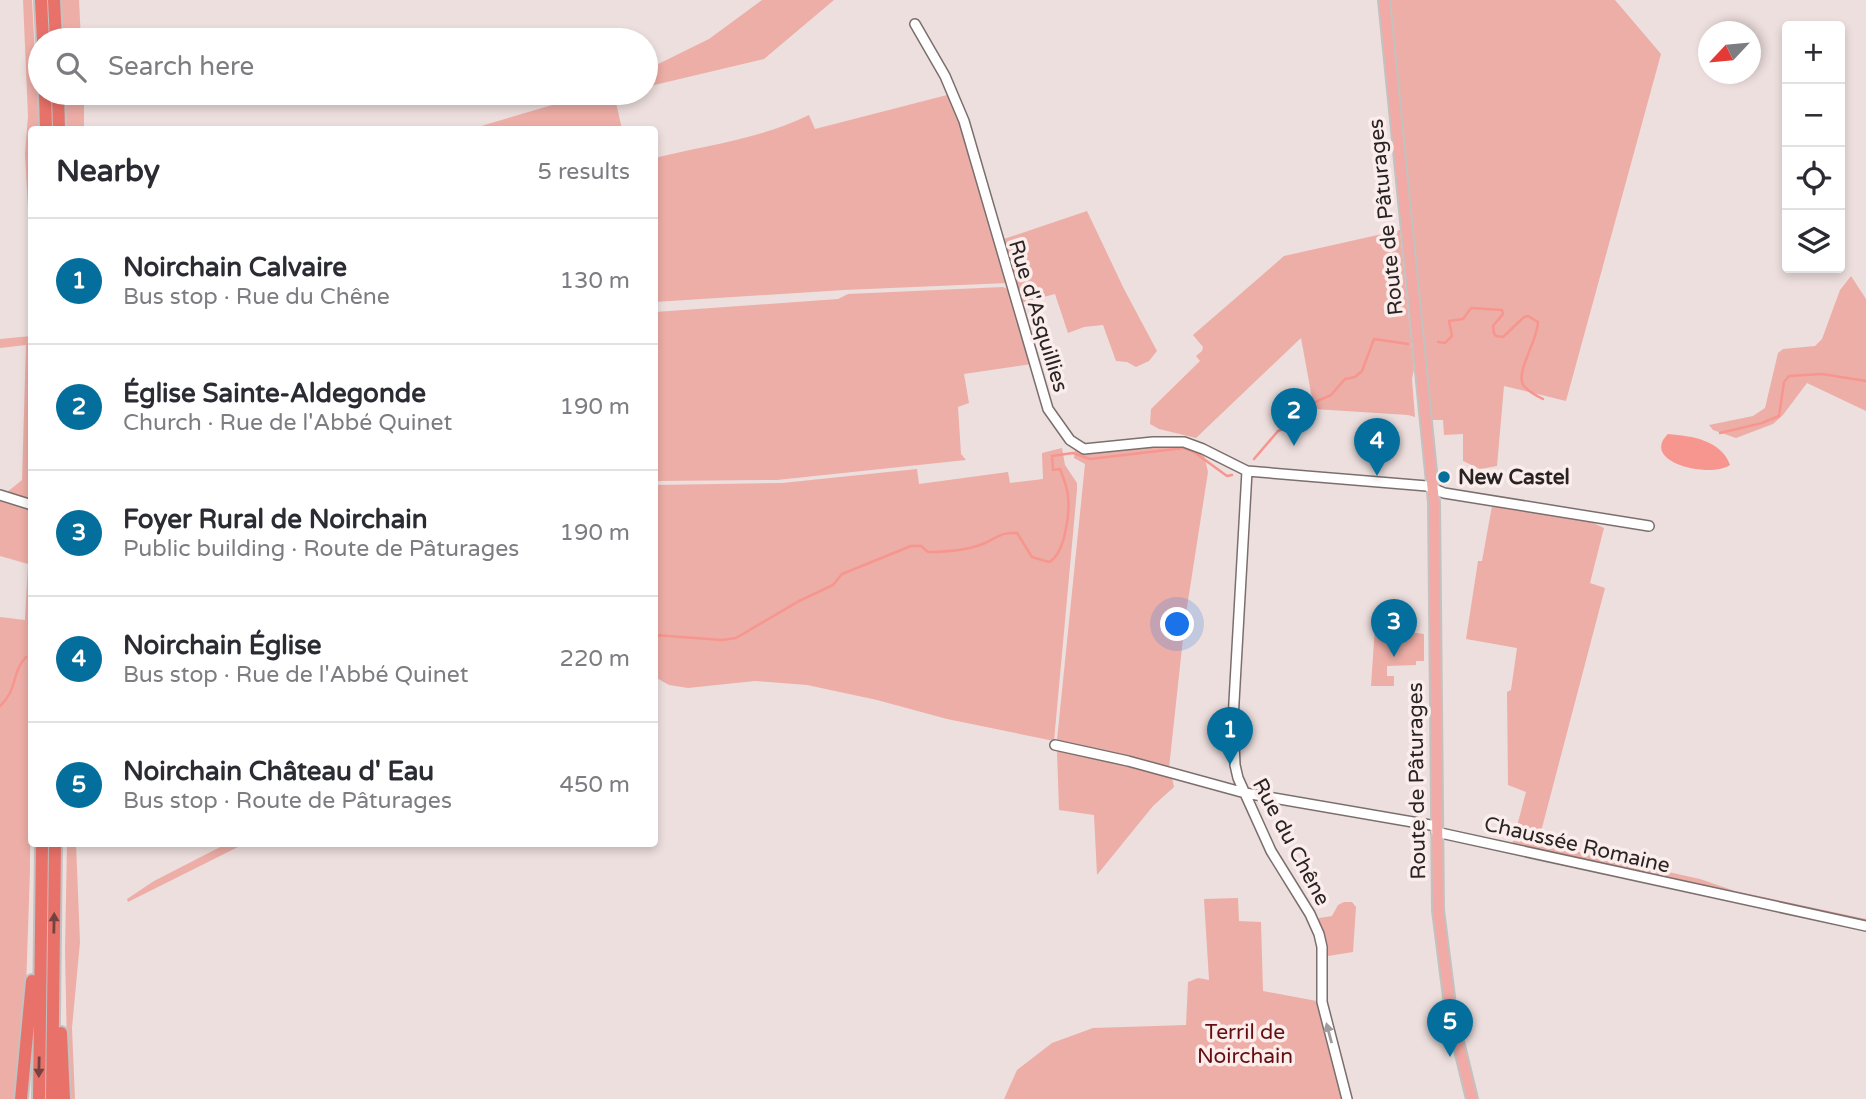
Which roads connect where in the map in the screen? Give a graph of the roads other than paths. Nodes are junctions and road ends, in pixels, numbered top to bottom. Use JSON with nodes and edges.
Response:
{"nodes":[{"id":1,"x":41,"y":0,"type":"edge"},
{"id":2,"x":54,"y":0,"type":"edge"},
{"id":3,"x":1384,"y":0,"type":"edge"},
{"id":4,"x":915,"y":24,"type":"dead end"},
{"id":5,"x":42,"y":28,"type":"edge"},
{"id":6,"x":55,"y":28,"type":"edge"},
{"id":7,"x":45,"y":105,"type":"edge"},
{"id":8,"x":58,"y":105,"type":"edge"},
{"id":9,"x":46,"y":126,"type":"edge"},
{"id":10,"x":59,"y":126,"type":"edge"},
{"id":11,"x":1247,"y":471,"type":"junction"},
{"id":12,"x":1433,"y":489,"type":"junction"},
{"id":13,"x":0,"y":495,"type":"edge"},
{"id":14,"x":28,"y":504,"type":"edge"},
{"id":15,"x":1649,"y":526,"type":"dead end"},
{"id":16,"x":1055,"y":745,"type":"dead end"},
{"id":17,"x":1245,"y":793,"type":"junction"},
{"id":18,"x":1436,"y":829,"type":"junction"},
{"id":19,"x":42,"y":847,"type":"edge"},
{"id":20,"x":55,"y":847,"type":"edge"},
{"id":21,"x":41,"y":925,"type":"junction"},
{"id":22,"x":1866,"y":926,"type":"edge"},
{"id":23,"x":54,"y":991,"type":"junction"},
{"id":24,"x":21,"y":1099,"type":"edge"},
{"id":25,"x":39,"y":1099,"type":"edge"},
{"id":26,"x":52,"y":1099,"type":"edge"},
{"id":27,"x":64,"y":1099,"type":"edge"},
{"id":28,"x":1347,"y":1099,"type":"edge"},
{"id":29,"x":1472,"y":1099,"type":"edge"}],
"edges":[{"from":1,"to":5,"type":"highway"},
{"from":2,"to":6,"type":"highway"},
{"from":3,"to":12,"type":"main road","name":"Route de Pâturages"},
{"from":4,"to":11,"type":"street","name":"Rue d'Asquillies"},
{"from":7,"to":9,"type":"highway"},
{"from":8,"to":10,"type":"highway"},
{"from":11,"to":12,"type":"street"},
{"from":11,"to":17,"type":"street","name":"Rue du Chêne"},
{"from":12,"to":15,"type":"street"},
{"from":12,"to":18,"type":"main road","name":"Route de Pâturages"},
{"from":13,"to":14,"type":"street"},
{"from":16,"to":17,"type":"street","name":"Chaussée Romaine"},
{"from":17,"to":18,"type":"street","name":"Chaussée Romaine"},
{"from":28,"to":17,"type":"street","name":"Rue du Chêne","one_way":true},
{"from":18,"to":22,"type":"street","name":"Chaussée Romaine"},
{"from":18,"to":29,"type":"main road","name":"Route de Pâturages"},
{"from":19,"to":21,"type":"highway"},
{"from":23,"to":20,"type":"highway","one_way":true},
{"from":21,"to":24,"type":"highway"},
{"from":21,"to":25,"type":"highway","one_way":true},
{"from":23,"to":26,"type":"highway"},
{"from":23,"to":27,"type":"highway"}]}
